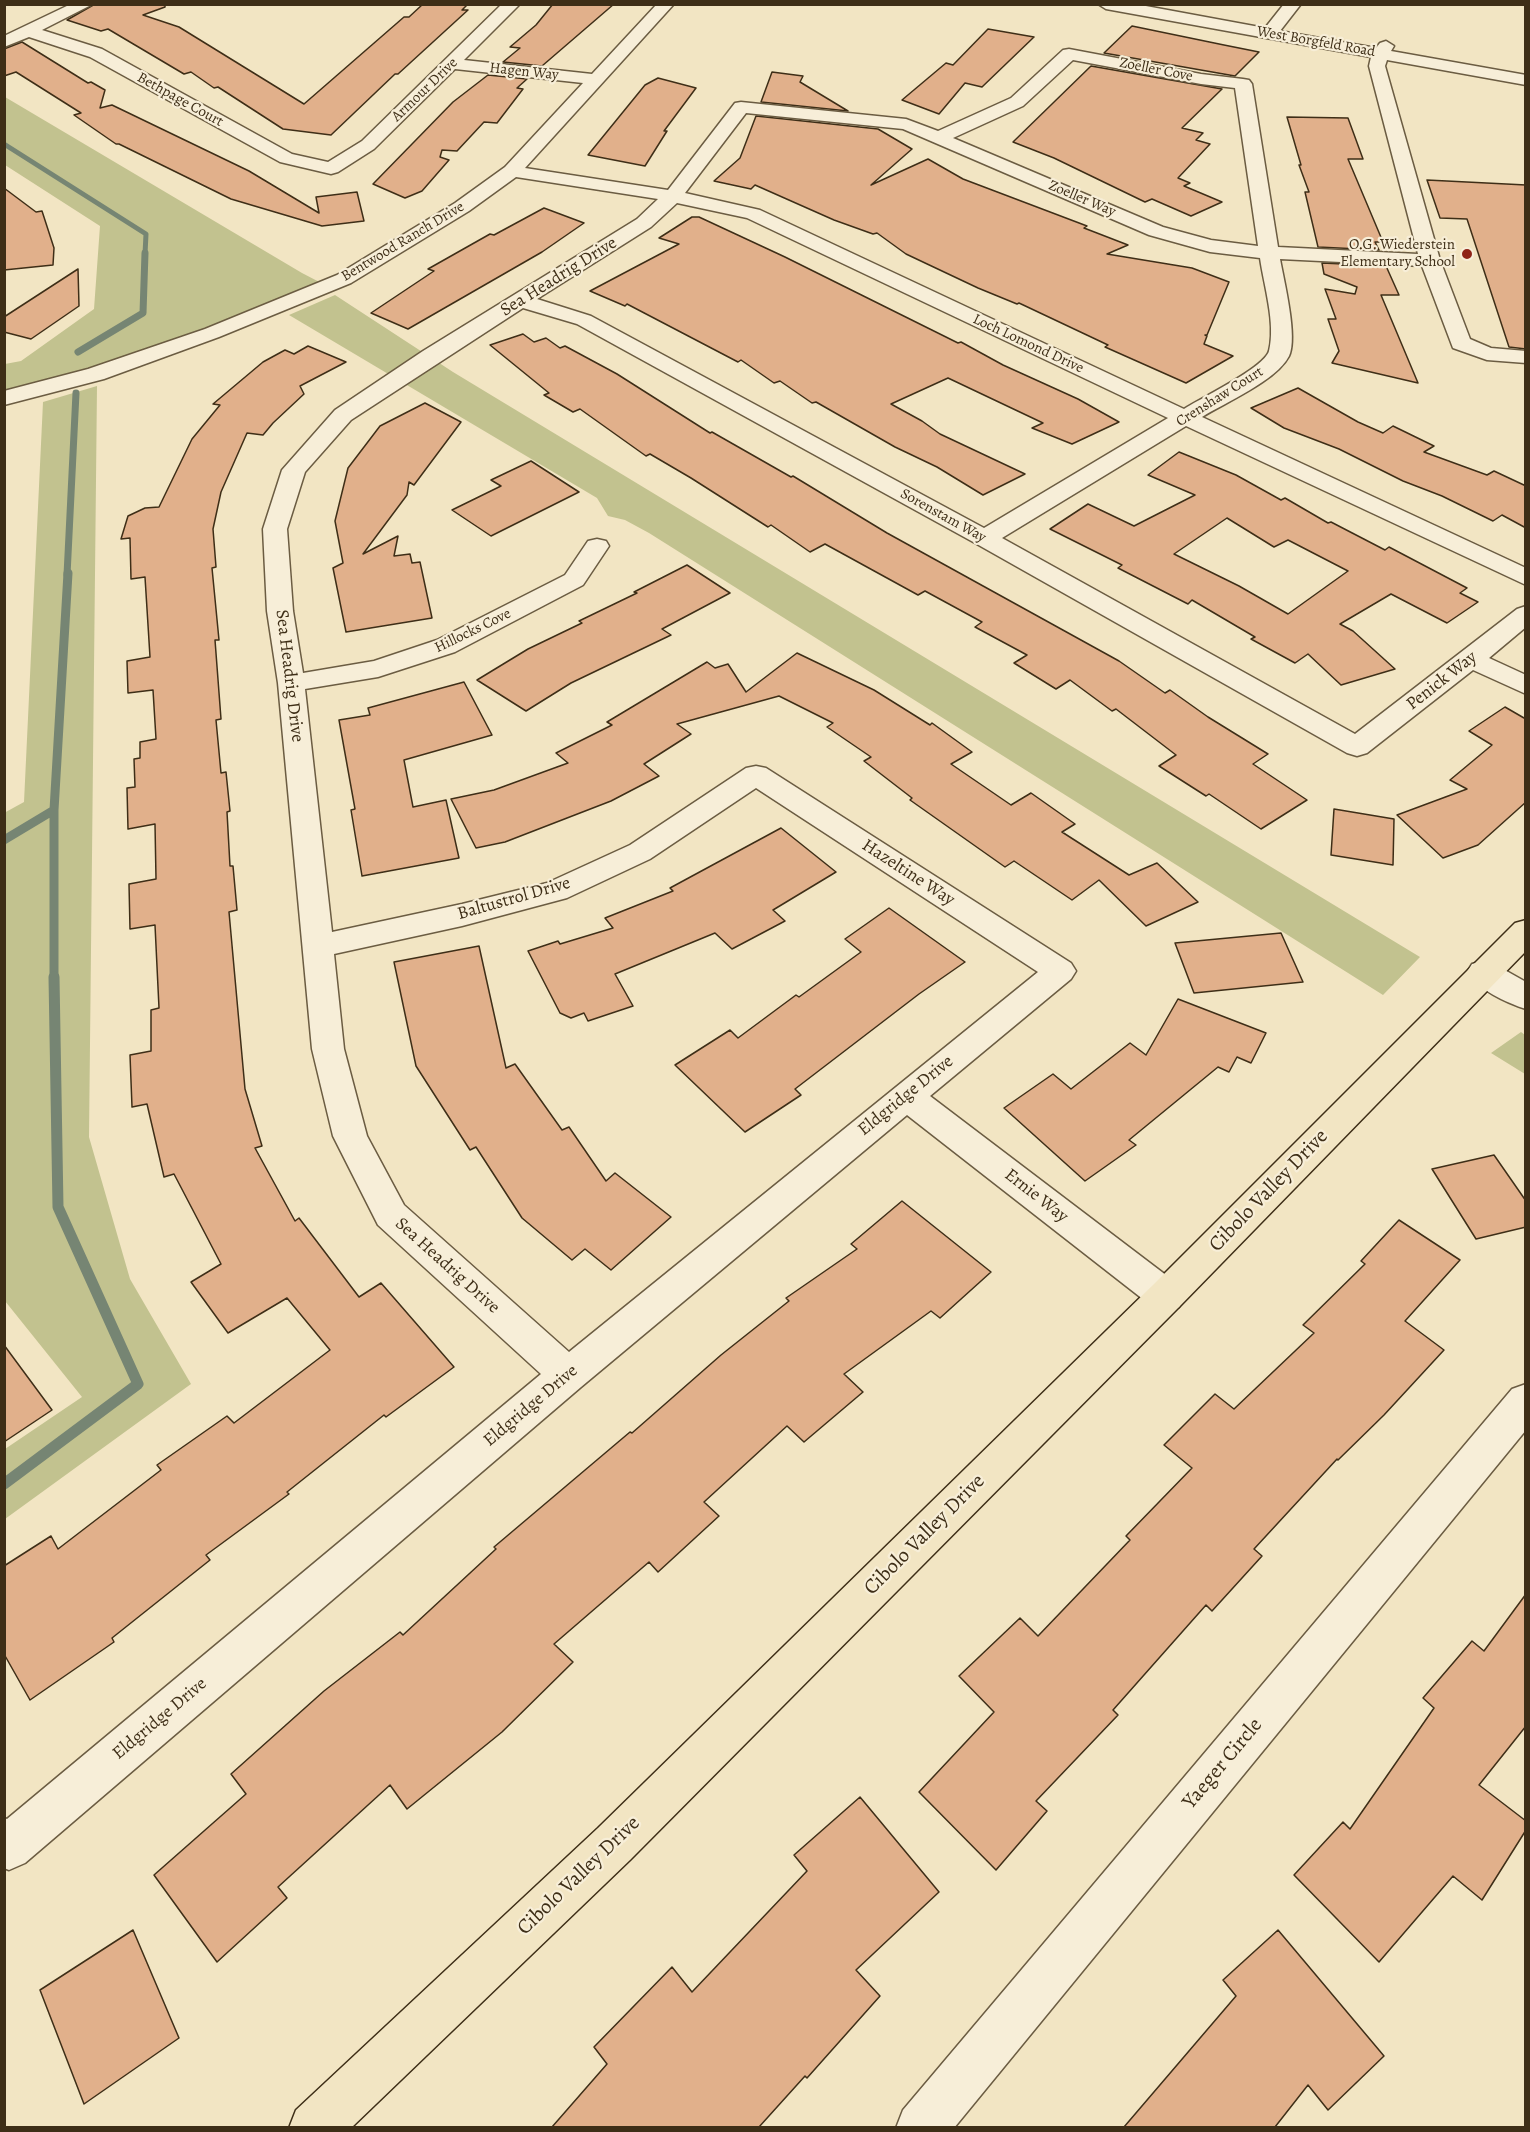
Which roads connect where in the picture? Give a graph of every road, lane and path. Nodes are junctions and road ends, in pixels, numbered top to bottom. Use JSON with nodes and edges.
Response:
{"nodes":[{"id":1,"x":85,"y":4,"type":"edge"},
{"id":2,"x":512,"y":4,"type":"edge"},
{"id":3,"x":666,"y":4,"type":"edge"},
{"id":4,"x":1106,"y":4,"type":"edge"},
{"id":5,"x":1157,"y":4,"type":"edge"},
{"id":6,"x":1270,"y":6,"type":"dead end"},
{"id":7,"x":1291,"y":7,"type":"edge"},
{"id":8,"x":1273,"y":29,"type":"junction"},
{"id":9,"x":28,"y":31,"type":"junction"},
{"id":10,"x":4,"y":42,"type":"edge"},
{"id":11,"x":1383,"y":50,"type":"junction"},
{"id":12,"x":451,"y":64,"type":"junction"},
{"id":13,"x":1526,"y":70,"type":"edge"},
{"id":14,"x":598,"y":80,"type":"junction"},
{"id":15,"x":1526,"y":80,"type":"edge"},
{"id":16,"x":1243,"y":84,"type":"joint"},
{"id":17,"x":741,"y":106,"type":"joint"},
{"id":18,"x":937,"y":138,"type":"junction"},
{"id":19,"x":331,"y":168,"type":"joint"},
{"id":20,"x":512,"y":171,"type":"junction"},
{"id":21,"x":673,"y":196,"type":"junction"},
{"id":22,"x":1270,"y":253,"type":"junction"},
{"id":23,"x":1430,"y":260,"type":"junction"},
{"id":24,"x":522,"y":301,"type":"junction"},
{"id":25,"x":1526,"y":357,"type":"edge"},
{"id":26,"x":4,"y":398,"type":"edge"},
{"id":27,"x":1186,"y":418,"type":"junction"},
{"id":28,"x":984,"y":538,"type":"junction"},
{"id":29,"x":597,"y":546,"type":"dead end"},
{"id":30,"x":1526,"y":578,"type":"edge"},
{"id":31,"x":1526,"y":614,"type":"edge"},
{"id":32,"x":1472,"y":659,"type":"junction"},
{"id":33,"x":291,"y":682,"type":"junction"},
{"id":34,"x":1526,"y":686,"type":"edge"},
{"id":35,"x":1357,"y":747,"type":"joint"},
{"id":36,"x":756,"y":775,"type":"joint"},
{"id":37,"x":1526,"y":931,"type":"edge"},
{"id":38,"x":318,"y":946,"type":"junction"},
{"id":39,"x":1060,"y":971,"type":"joint"},
{"id":40,"x":1483,"y":972,"type":"junction"},
{"id":41,"x":1526,"y":997,"type":"edge"},
{"id":42,"x":906,"y":1096,"type":"junction"},
{"id":43,"x":1166,"y":1296,"type":"junction"},
{"id":44,"x":568,"y":1375,"type":"junction"},
{"id":45,"x":1526,"y":1401,"type":"edge"},
{"id":46,"x":7,"y":1844,"type":"edge"},
{"id":47,"x":314,"y":2127,"type":"edge"},
{"id":48,"x":921,"y":2127,"type":"edge"}],
"edges":[{"from":1,"to":9,"type":"street"},
{"from":2,"to":12,"type":"street","name":"Armour Drive"},
{"from":3,"to":14,"type":"street","name":"Bentwood Ranch Drive"},
{"from":4,"to":8,"type":"street","name":"West Borgfeld Road"},
{"from":5,"to":8,"type":"street","name":"West Borgfeld Road"},
{"from":6,"to":7,"type":"street"},
{"from":7,"to":8,"type":"street"},
{"from":8,"to":11,"type":"street","name":"West Borgfeld Road"},
{"from":9,"to":10,"type":"street"},
{"from":9,"to":19,"type":"street","name":"Bethpage Court"},
{"from":11,"to":13,"type":"street","name":"West Borgfeld Road"},
{"from":11,"to":15,"type":"street","name":"West Borgfeld Road"},
{"from":11,"to":23,"type":"street"},
{"from":12,"to":14,"type":"street","name":"Hagen Way"},
{"from":12,"to":19,"type":"street","name":"Armour Drive"},
{"from":14,"to":20,"type":"street","name":"Bentwood Ranch Drive"},
{"from":16,"to":18,"type":"street","name":"Zoeller Cove"},
{"from":16,"to":22,"type":"street","name":"Crenshaw Court"},
{"from":17,"to":18,"type":"street","name":"Zoeller Way"},
{"from":17,"to":21,"type":"street","name":"Sea Headrig Drive"},
{"from":18,"to":22,"type":"street","name":"Zoeller Way"},
{"from":20,"to":21,"type":"street","name":"Loch Lomond Drive"},
{"from":20,"to":26,"type":"street","name":"Bentwood Ranch Drive"},
{"from":21,"to":24,"type":"street","name":"Sea Headrig Drive"},
{"from":21,"to":27,"type":"street","name":"Loch Lomond Drive"},
{"from":22,"to":23,"type":"street","name":"Zoeller Way"},
{"from":22,"to":27,"type":"street","name":"Crenshaw Court"},
{"from":23,"to":25,"type":"street"},
{"from":24,"to":28,"type":"street","name":"Sorenstam Way"},
{"from":24,"to":33,"type":"street","name":"Sea Headrig Drive"},
{"from":27,"to":28,"type":"street","name":"Crenshaw Court"},
{"from":27,"to":30,"type":"street","name":"Loch Lomond Drive"},
{"from":28,"to":35,"type":"street","name":"Sorenstam Way"},
{"from":29,"to":33,"type":"street","name":"Hillocks Cove"},
{"from":31,"to":32,"type":"street","name":"Penick Way"},
{"from":32,"to":34,"type":"street"},
{"from":32,"to":35,"type":"street","name":"Penick Way"},
{"from":33,"to":38,"type":"street","name":"Sea Headrig Drive"},
{"from":36,"to":38,"type":"street","name":"Baltustrol Drive"},
{"from":36,"to":39,"type":"street","name":"Hazeltine Way"},
{"from":37,"to":40,"type":"main road","name":"Cibolo Valley Drive"},
{"from":38,"to":44,"type":"street","name":"Sea Headrig Drive"},
{"from":39,"to":42,"type":"street","name":"Eldgridge Drive"},
{"from":40,"to":41,"type":"street"},
{"from":40,"to":43,"type":"main road","name":"Cibolo Valley Drive"},
{"from":42,"to":43,"type":"street","name":"Ernie Way"},
{"from":42,"to":44,"type":"street","name":"Eldgridge Drive"},
{"from":43,"to":47,"type":"main road","name":"Cibolo Valley Drive"},
{"from":44,"to":46,"type":"street","name":"Eldgridge Drive"},
{"from":45,"to":48,"type":"street","name":"Yaeger Circle"}]}
